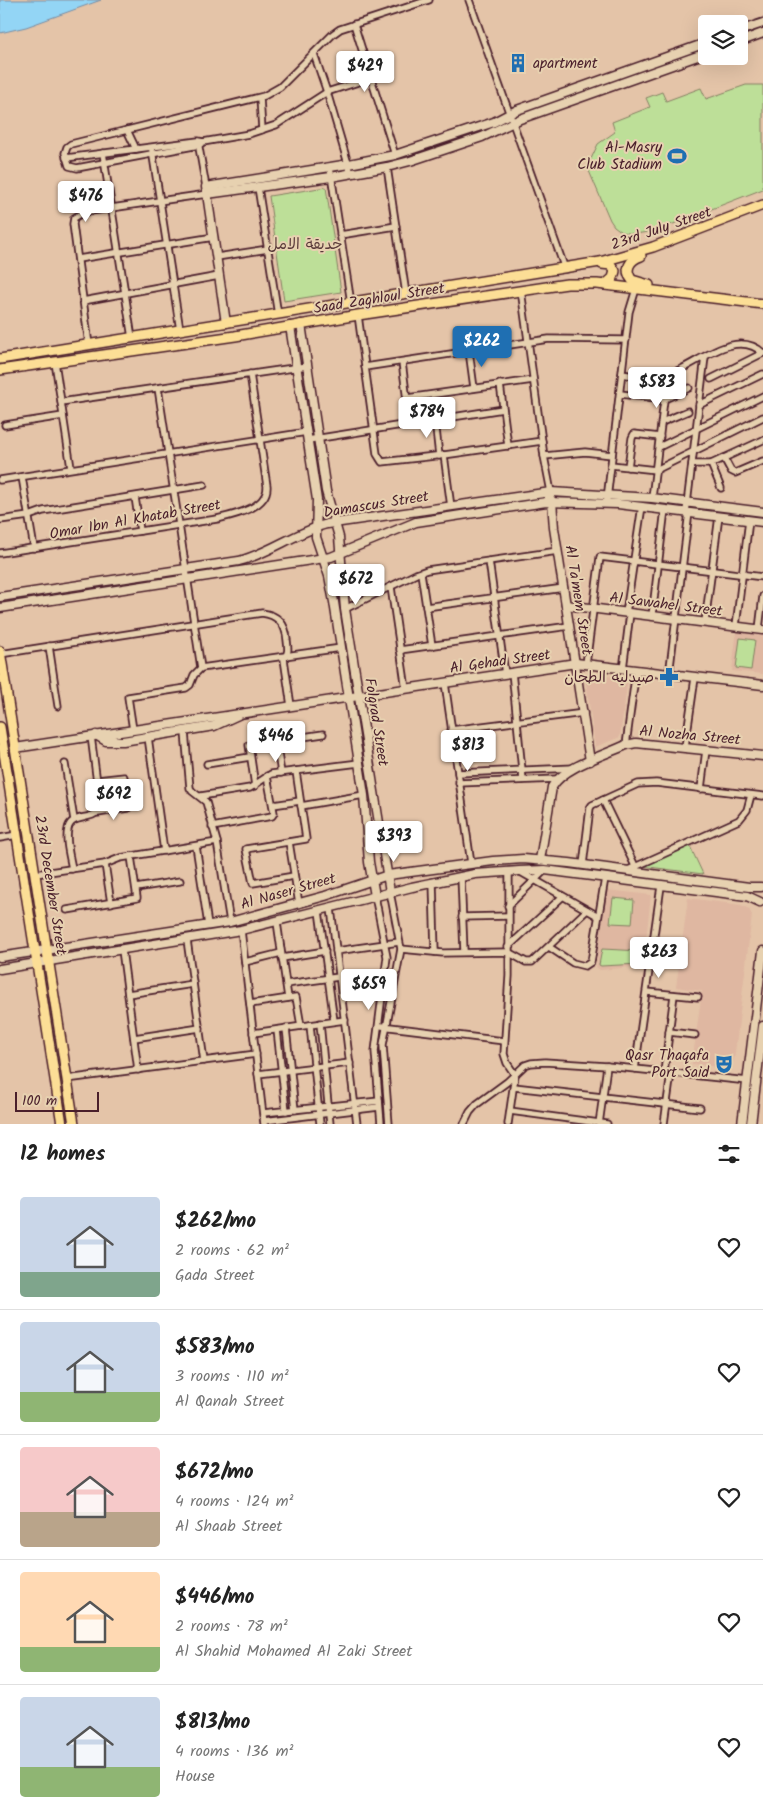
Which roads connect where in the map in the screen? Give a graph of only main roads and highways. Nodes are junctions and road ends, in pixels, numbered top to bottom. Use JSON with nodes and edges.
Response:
{"nodes":[{"id":1,"x":763,"y":205,"type":"edge"},
{"id":2,"x":655,"y":246,"type":"junction"},
{"id":3,"x":589,"y":264,"type":"junction"},
{"id":4,"x":565,"y":269,"type":"joint"},
{"id":5,"x":605,"y":285,"type":"junction"},
{"id":6,"x":663,"y":292,"type":"junction"},
{"id":7,"x":763,"y":304,"type":"edge"},
{"id":8,"x":158,"y":334,"type":"junction"},
{"id":9,"x":160,"y":347,"type":"junction"},
{"id":10,"x":0,"y":359,"type":"edge"},
{"id":11,"x":0,"y":370,"type":"edge"},
{"id":12,"x":0,"y":652,"type":"edge"},
{"id":13,"x":0,"y":728,"type":"edge"},
{"id":14,"x":2,"y":748,"type":"edge"},
{"id":15,"x":2,"y":760,"type":"edge"},
{"id":16,"x":24,"y":800,"type":"junction"},
{"id":17,"x":12,"y":802,"type":"junction"},
{"id":18,"x":62,"y":1124,"type":"edge"},
{"id":19,"x":74,"y":1124,"type":"edge"}],
"edges":[{"from":1,"to":2,"type":"main road","name":"23rd July Street"},
{"from":2,"to":3,"type":"main road","name":"23rd July Street"},
{"from":2,"to":6,"type":"main road"},
{"from":3,"to":4,"type":"main road","name":"23rd July Street"},
{"from":3,"to":5,"type":"main road"},
{"from":4,"to":8,"type":"main road","name":"Saad Zaghloul Street"},
{"from":5,"to":6,"type":"main road","name":"Saad Zaghloul Street"},
{"from":5,"to":9,"type":"main road","name":"Saad Zaghloul Street"},
{"from":6,"to":7,"type":"main road","name":"Saad Zaghloul Street"},
{"from":8,"to":9,"type":"main road"},
{"from":8,"to":10,"type":"main road","name":"Saad Zaghloul Street"},
{"from":9,"to":11,"type":"main road","name":"Saad Zaghloul Street"},
{"from":12,"to":16,"type":"main road","name":"23rd December Street"},
{"from":13,"to":14,"type":"main road","name":"23rd December Street"},
{"from":14,"to":15,"type":"main road","name":"23rd December Street"},
{"from":15,"to":17,"type":"main road","name":"23rd December Street"},
{"from":16,"to":17,"type":"main road"},
{"from":16,"to":19,"type":"main road","name":"23rd December Street"},
{"from":17,"to":18,"type":"main road","name":"23rd December Street"}]}
